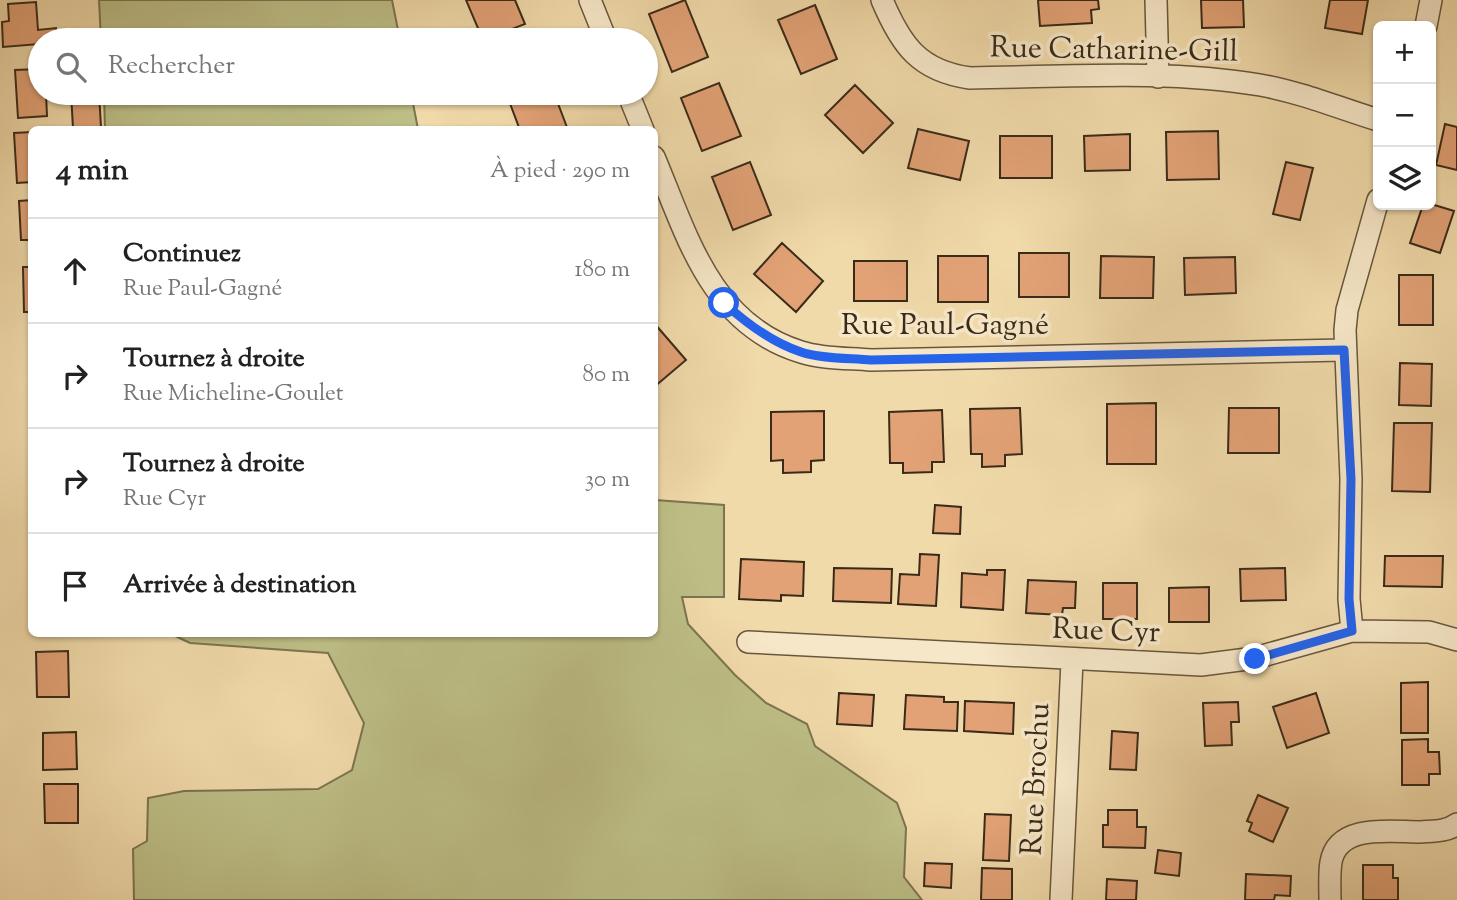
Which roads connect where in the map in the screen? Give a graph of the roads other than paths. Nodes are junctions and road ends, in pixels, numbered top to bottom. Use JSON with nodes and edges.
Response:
{"nodes":[{"id":1,"x":590,"y":0,"type":"edge"},
{"id":2,"x":882,"y":0,"type":"edge"},
{"id":3,"x":1156,"y":0,"type":"edge"},
{"id":4,"x":1431,"y":0,"type":"edge"},
{"id":5,"x":1427,"y":21,"type":"edge"},
{"id":6,"x":601,"y":28,"type":"edge"},
{"id":7,"x":1158,"y":77,"type":"junction"},
{"id":8,"x":633,"y":105,"type":"edge"},
{"id":9,"x":1373,"y":119,"type":"edge"},
{"id":10,"x":641,"y":126,"type":"edge"},
{"id":11,"x":658,"y":167,"type":"edge"},
{"id":12,"x":1375,"y":210,"type":"edge"},
{"id":13,"x":1344,"y":350,"type":"junction"},
{"id":14,"x":1352,"y":631,"type":"junction"},
{"id":15,"x":1457,"y":640,"type":"edge"},
{"id":16,"x":748,"y":642,"type":"dead end"},
{"id":17,"x":1072,"y":661,"type":"junction"},
{"id":18,"x":1457,"y":824,"type":"edge"},
{"id":19,"x":1061,"y":900,"type":"edge"},
{"id":20,"x":1329,"y":900,"type":"edge"}],
"edges":[{"from":1,"to":6,"type":"street"},
{"from":2,"to":7,"type":"street","name":"Rue Catharine-Gill"},
{"from":3,"to":7,"type":"street"},
{"from":4,"to":5,"type":"street"},
{"from":7,"to":9,"type":"street","name":"Rue Catharine-Gill"},
{"from":8,"to":10,"type":"street"},
{"from":11,"to":13,"type":"street","name":"Rue Paul-Gagné"},
{"from":12,"to":13,"type":"street"},
{"from":13,"to":14,"type":"street"},
{"from":14,"to":15,"type":"street","name":"Rue Cyr"},
{"from":14,"to":17,"type":"street","name":"Rue Cyr"},
{"from":16,"to":17,"type":"street","name":"Rue Cyr"},
{"from":17,"to":19,"type":"street","name":"Rue Brochu"},
{"from":18,"to":20,"type":"street"}]}
